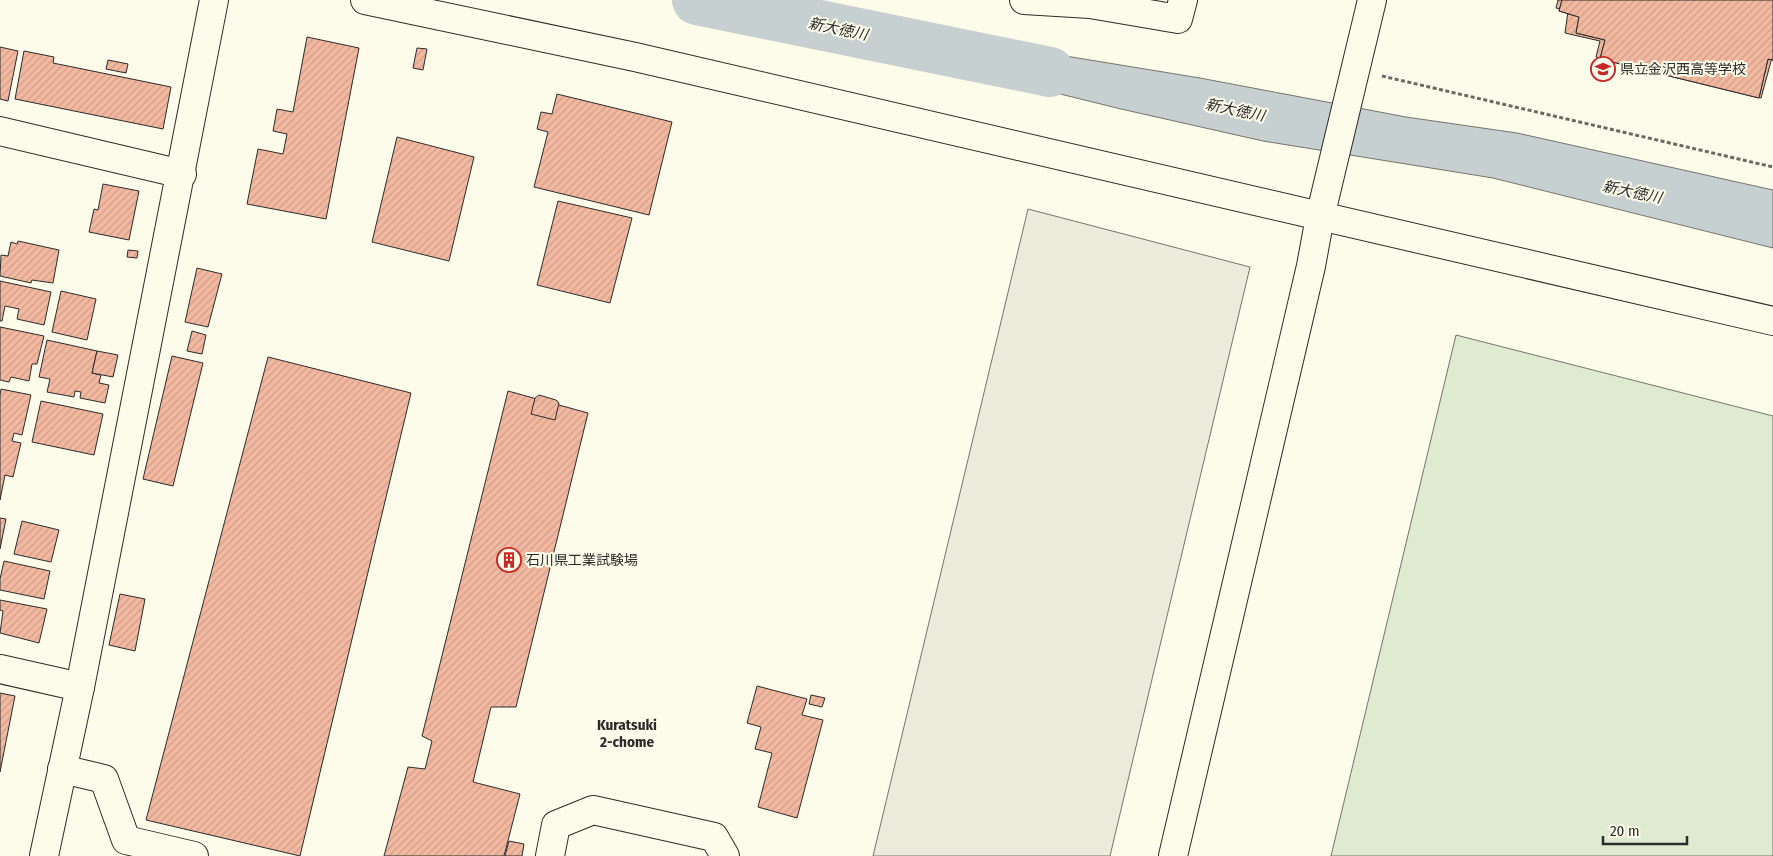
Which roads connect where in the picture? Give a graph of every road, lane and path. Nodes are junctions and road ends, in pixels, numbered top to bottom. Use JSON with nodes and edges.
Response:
{"nodes":[{"id":1,"x":214,"y":0,"type":"edge"},
{"id":2,"x":365,"y":0,"type":"edge"},
{"id":3,"x":1024,"y":0,"type":"edge"},
{"id":4,"x":1183,"y":0,"type":"edge"},
{"id":5,"x":1372,"y":0,"type":"edge"},
{"id":6,"x":1354,"y":70,"type":"junction"},
{"id":7,"x":0,"y":131,"type":"edge"},
{"id":8,"x":1773,"y":167,"type":"edge"},
{"id":9,"x":182,"y":174,"type":"junction"},
{"id":10,"x":1320,"y":217,"type":"junction"},
{"id":11,"x":1773,"y":321,"type":"edge"},
{"id":12,"x":0,"y":669,"type":"edge"},
{"id":13,"x":80,"y":687,"type":"junction"},
{"id":14,"x":62,"y":768,"type":"junction"},
{"id":15,"x":124,"y":848,"type":"edge"},
{"id":16,"x":44,"y":856,"type":"edge"},
{"id":17,"x":194,"y":856,"type":"edge"},
{"id":18,"x":550,"y":856,"type":"edge"},
{"id":19,"x":725,"y":856,"type":"edge"},
{"id":20,"x":1173,"y":856,"type":"edge"}],
"edges":[{"from":1,"to":9,"type":"street"},
{"from":2,"to":10,"type":"street"},
{"from":3,"to":4,"type":"street"},
{"from":5,"to":6,"type":"street"},
{"from":6,"to":8,"type":"path"},
{"from":6,"to":10,"type":"street"},
{"from":7,"to":9,"type":"street"},
{"from":9,"to":13,"type":"street"},
{"from":10,"to":11,"type":"street"},
{"from":10,"to":20,"type":"street"},
{"from":12,"to":13,"type":"street"},
{"from":13,"to":14,"type":"street"},
{"from":14,"to":15,"type":"street"},
{"from":14,"to":16,"type":"street"},
{"from":15,"to":17,"type":"street"},
{"from":18,"to":19,"type":"street"}]}
